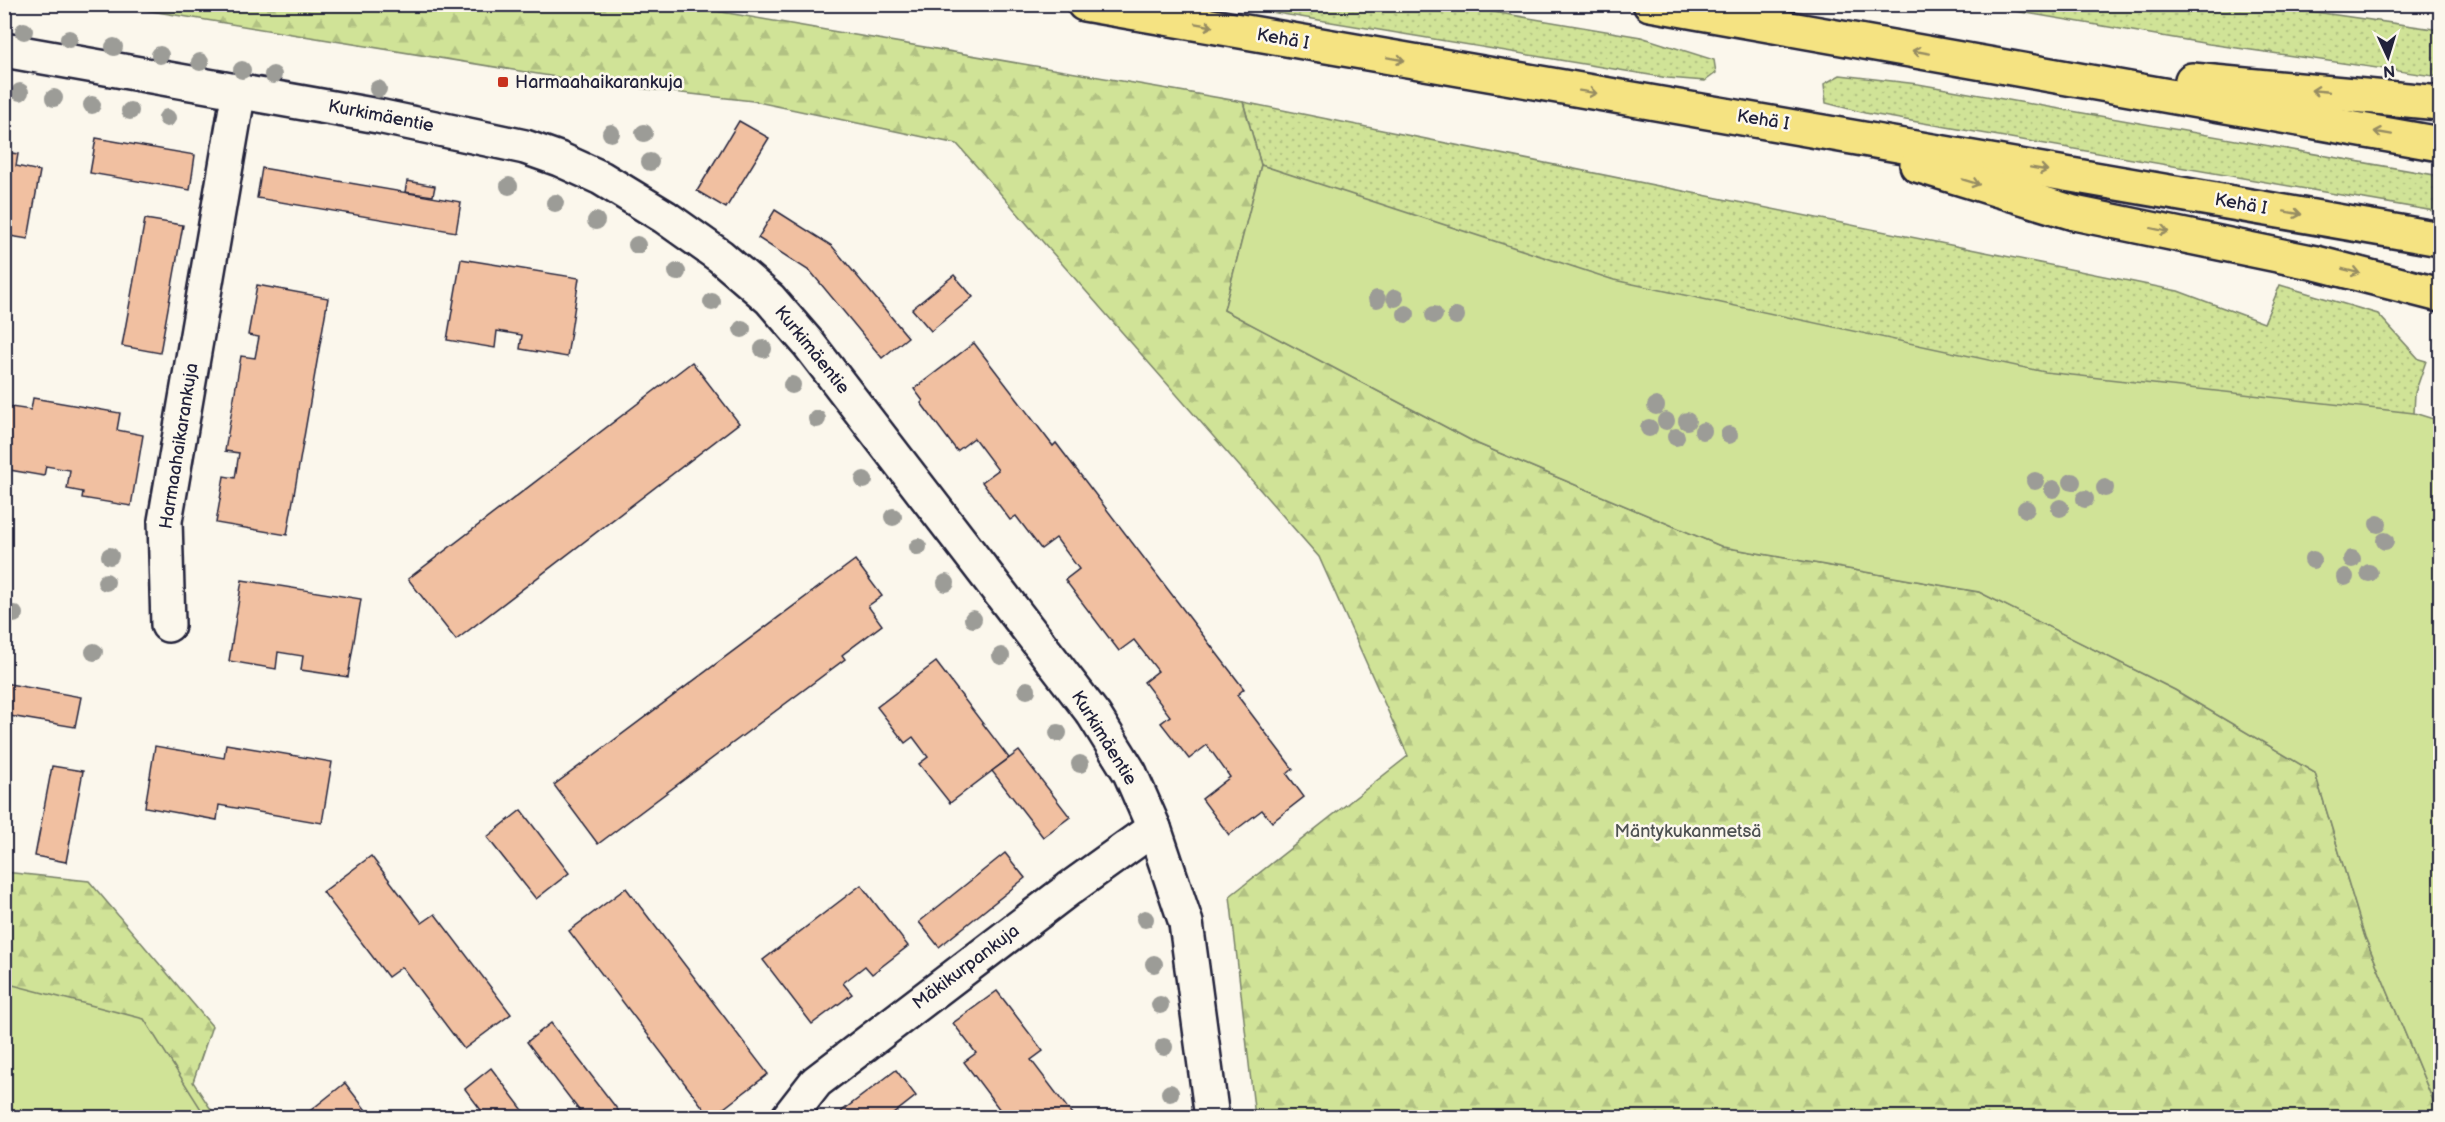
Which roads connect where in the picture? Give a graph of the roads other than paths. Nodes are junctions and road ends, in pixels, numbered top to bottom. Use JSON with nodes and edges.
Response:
{"nodes":[{"id":1,"x":1084,"y":4,"type":"edge"},
{"id":2,"x":1650,"y":4,"type":"edge"},
{"id":3,"x":4,"y":50,"type":"edge"},
{"id":4,"x":1978,"y":62,"type":"junction"},
{"id":5,"x":239,"y":90,"type":"junction"},
{"id":6,"x":2440,"y":102,"type":"edge"},
{"id":7,"x":1775,"y":122,"type":"junction"},
{"id":8,"x":2440,"y":144,"type":"edge"},
{"id":9,"x":2440,"y":239,"type":"edge"},
{"id":10,"x":2440,"y":295,"type":"edge"},
{"id":11,"x":168,"y":625,"type":"dead end"},
{"id":12,"x":1154,"y":828,"type":"junction"},
{"id":13,"x":788,"y":1118,"type":"edge"},
{"id":14,"x":1212,"y":1118,"type":"edge"}],
"edges":[{"from":1,"to":7,"type":"highway","name":"Kehä I","one_way":true},
{"from":4,"to":2,"type":"highway","one_way":true},
{"from":3,"to":5,"type":"street","name":"Kurkimäentie"},
{"from":6,"to":4,"type":"highway","one_way":true},
{"from":8,"to":4,"type":"highway","one_way":true},
{"from":5,"to":11,"type":"street","name":"Harmaahaikarankuja"},
{"from":5,"to":12,"type":"street","name":"Kurkimäentie"},
{"from":7,"to":9,"type":"highway","name":"Kehä I","one_way":true},
{"from":7,"to":10,"type":"highway","one_way":true},
{"from":12,"to":13,"type":"street","name":"Mäkikurpankuja"},
{"from":12,"to":14,"type":"street","name":"Kurkimäentie"}]}
